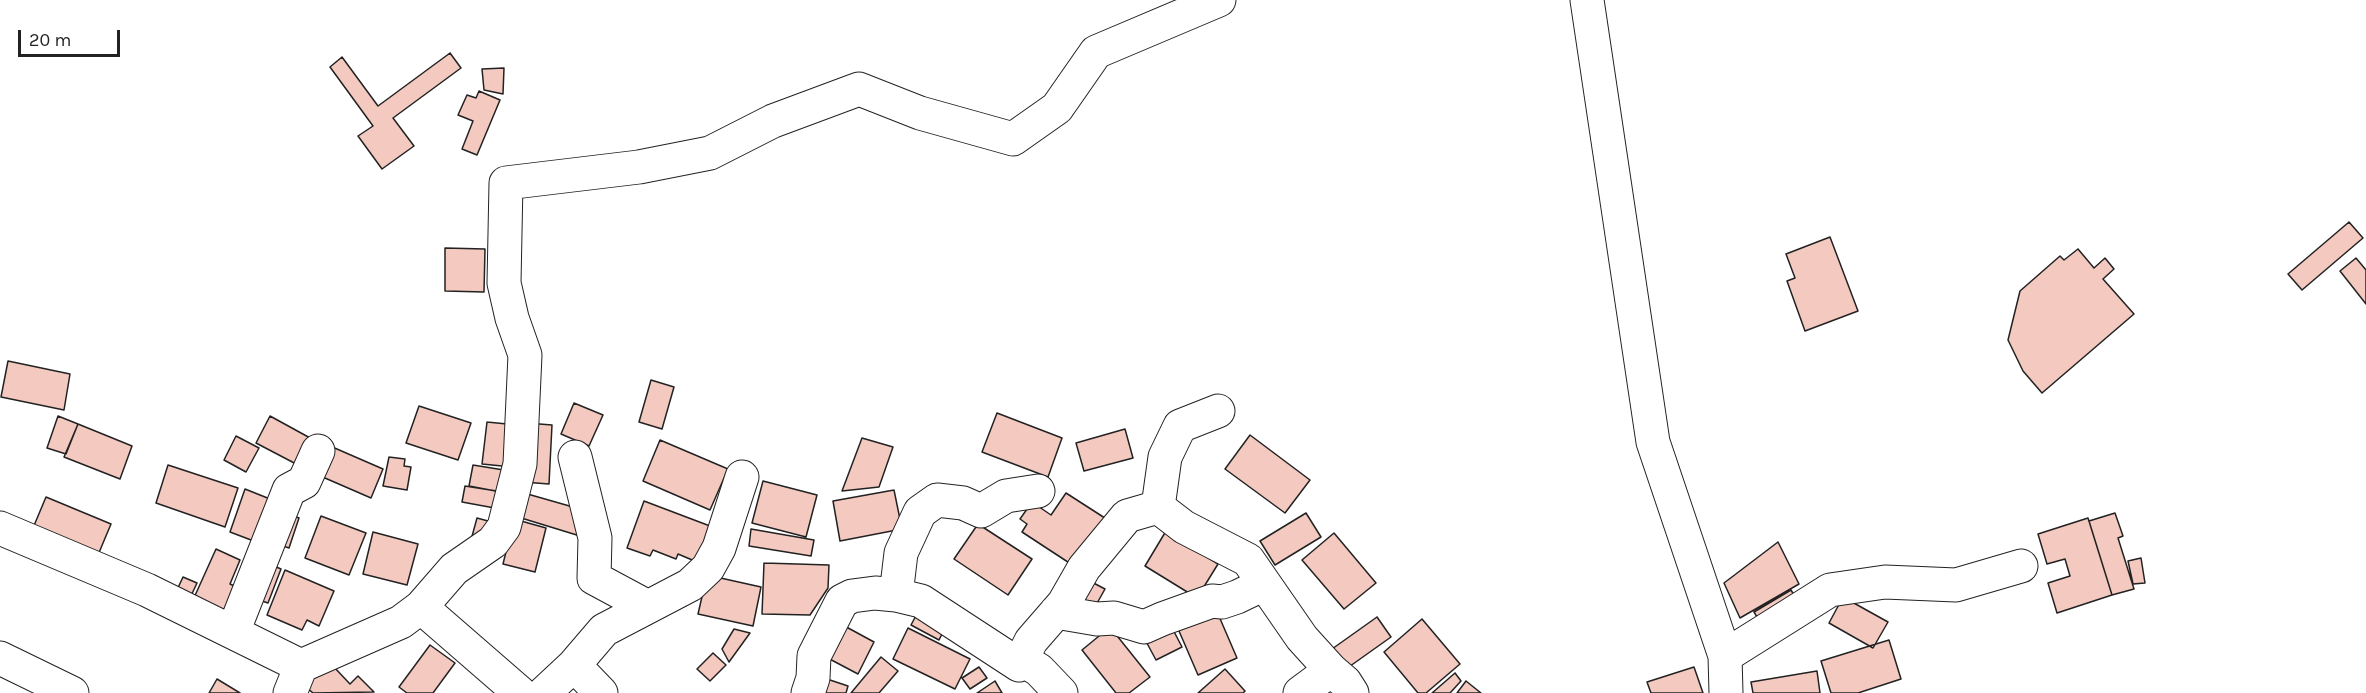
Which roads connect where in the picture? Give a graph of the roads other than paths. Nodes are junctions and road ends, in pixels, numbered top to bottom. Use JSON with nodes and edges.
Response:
{"nodes":[{"id":1,"x":1219,"y":0,"type":"edge"},
{"id":2,"x":1587,"y":0,"type":"edge"},
{"id":3,"x":1218,"y":411,"type":"dead end"},
{"id":4,"x":318,"y":451,"type":"dead end"},
{"id":5,"x":575,"y":458,"type":"dead end"},
{"id":6,"x":742,"y":477,"type":"dead end"},
{"id":7,"x":1038,"y":491,"type":"dead end"},
{"id":8,"x":1158,"y":507,"type":"junction"},
{"id":9,"x":0,"y":528,"type":"edge"},
{"id":10,"x":2021,"y":566,"type":"dead end"},
{"id":11,"x":1264,"y":584,"type":"junction"},
{"id":12,"x":896,"y":595,"type":"junction"},
{"id":13,"x":421,"y":607,"type":"junction"},
{"id":14,"x":648,"y":607,"type":"junction"},
{"id":15,"x":1056,"y":612,"type":"junction"},
{"id":16,"x":233,"y":632,"type":"junction"},
{"id":17,"x":1725,"y":656,"type":"junction"},
{"id":18,"x":0,"y":657,"type":"edge"},
{"id":19,"x":1023,"y":660,"type":"junction"},
{"id":20,"x":574,"y":665,"type":"junction"},
{"id":21,"x":296,"y":679,"type":"edge"},
{"id":22,"x":1342,"y":681,"type":"edge"},
{"id":23,"x":72,"y":693,"type":"edge"},
{"id":24,"x":520,"y":693,"type":"edge"},
{"id":25,"x":544,"y":693,"type":"edge"},
{"id":26,"x":601,"y":693,"type":"edge"},
{"id":27,"x":808,"y":693,"type":"edge"},
{"id":28,"x":1060,"y":693,"type":"edge"},
{"id":29,"x":1300,"y":693,"type":"edge"},
{"id":30,"x":1726,"y":693,"type":"edge"}],
"edges":[{"from":1,"to":13,"type":"street"},
{"from":2,"to":17,"type":"street"},
{"from":3,"to":8,"type":"street"},
{"from":4,"to":16,"type":"street"},
{"from":5,"to":14,"type":"street"},
{"from":6,"to":14,"type":"street"},
{"from":7,"to":12,"type":"street"},
{"from":8,"to":11,"type":"street"},
{"from":8,"to":15,"type":"street"},
{"from":9,"to":16,"type":"street"},
{"from":10,"to":17,"type":"street"},
{"from":11,"to":15,"type":"street"},
{"from":11,"to":22,"type":"street"},
{"from":12,"to":19,"type":"street"},
{"from":12,"to":27,"type":"street"},
{"from":13,"to":21,"type":"street"},
{"from":13,"to":24,"type":"street"},
{"from":14,"to":20,"type":"street"},
{"from":15,"to":19,"type":"street"},
{"from":16,"to":21,"type":"street"},
{"from":17,"to":30,"type":"street"},
{"from":18,"to":23,"type":"street"},
{"from":19,"to":28,"type":"street"},
{"from":20,"to":25,"type":"street"},
{"from":20,"to":26,"type":"street"},
{"from":22,"to":29,"type":"street"}]}
